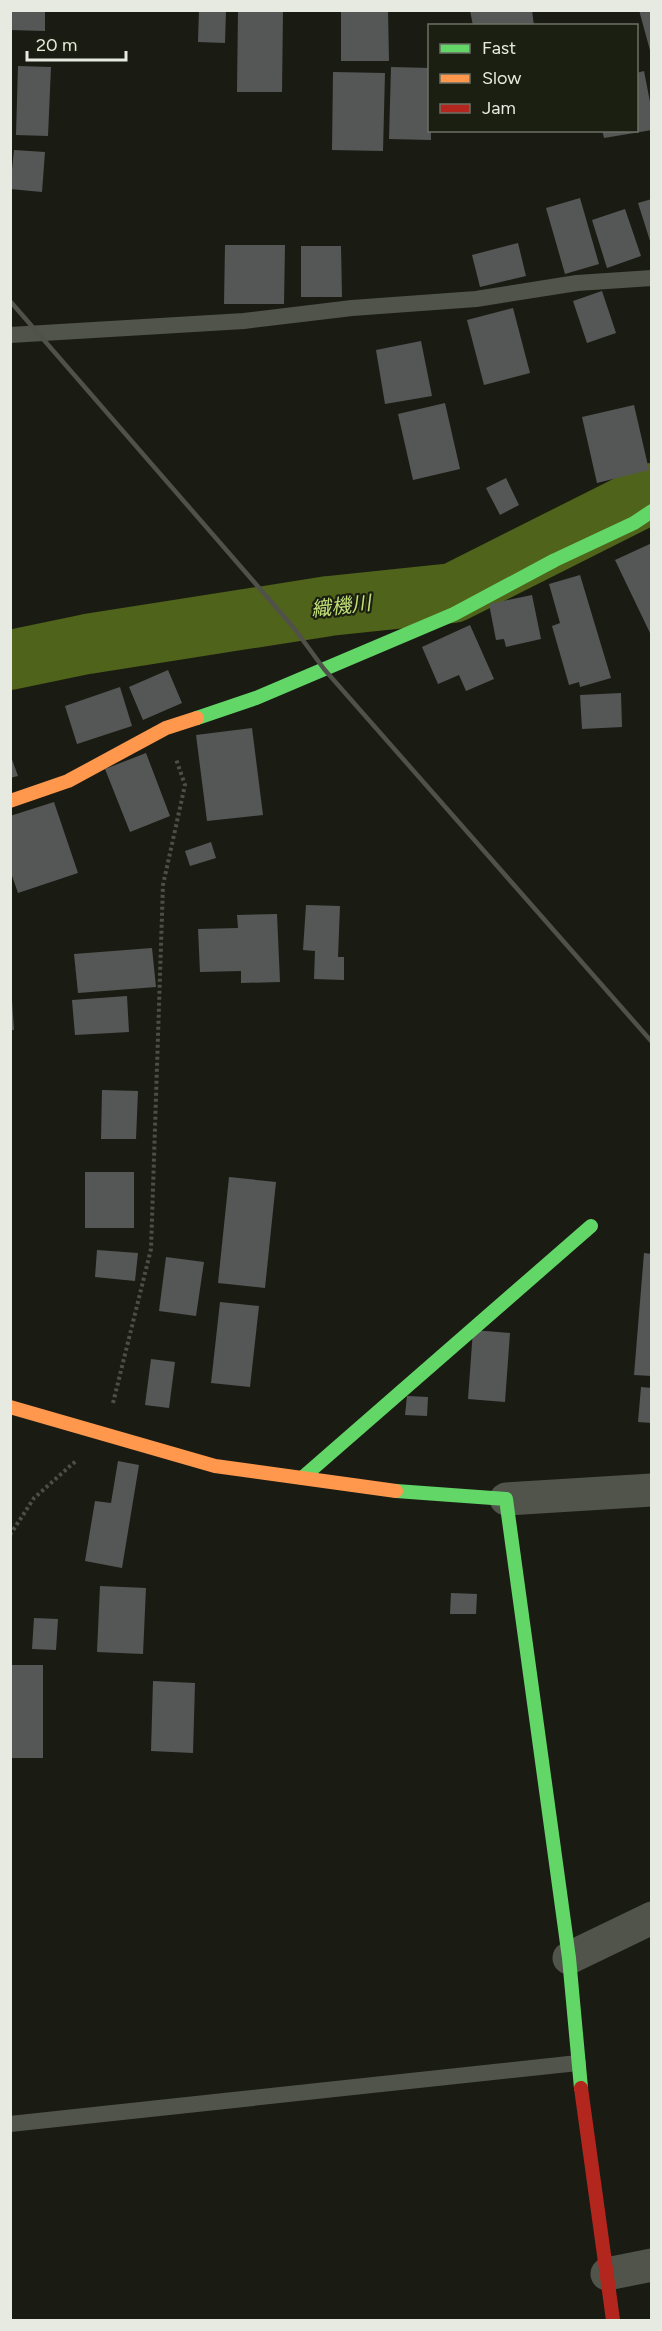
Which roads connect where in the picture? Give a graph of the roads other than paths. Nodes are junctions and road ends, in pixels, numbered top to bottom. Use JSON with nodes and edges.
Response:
{"nodes":[{"id":1,"x":651,"y":278,"type":"edge"},
{"id":2,"x":10,"y":334,"type":"edge"},
{"id":3,"x":651,"y":511,"type":"edge"},
{"id":4,"x":10,"y":801,"type":"edge"},
{"id":5,"x":591,"y":1226,"type":"dead end"},
{"id":6,"x":10,"y":1407,"type":"edge"},
{"id":7,"x":302,"y":1478,"type":"junction"},
{"id":8,"x":651,"y":1490,"type":"edge"},
{"id":9,"x":506,"y":1499,"type":"junction"},
{"id":10,"x":651,"y":1918,"type":"edge"},
{"id":11,"x":569,"y":1958,"type":"junction"},
{"id":12,"x":578,"y":2063,"type":"junction"},
{"id":13,"x":10,"y":2124,"type":"edge"},
{"id":14,"x":651,"y":2265,"type":"edge"},
{"id":15,"x":607,"y":2274,"type":"junction"},
{"id":16,"x":613,"y":2320,"type":"edge"}],
"edges":[{"from":1,"to":2,"type":"lane"},
{"from":3,"to":4,"type":"street"},
{"from":5,"to":7,"type":"street"},
{"from":6,"to":7,"type":"street"},
{"from":7,"to":9,"type":"street"},
{"from":8,"to":9,"type":"street"},
{"from":9,"to":11,"type":"street"},
{"from":10,"to":11,"type":"street"},
{"from":11,"to":12,"type":"street"},
{"from":12,"to":13,"type":"lane"},
{"from":12,"to":15,"type":"street"},
{"from":14,"to":15,"type":"street"},
{"from":15,"to":16,"type":"street"}]}
